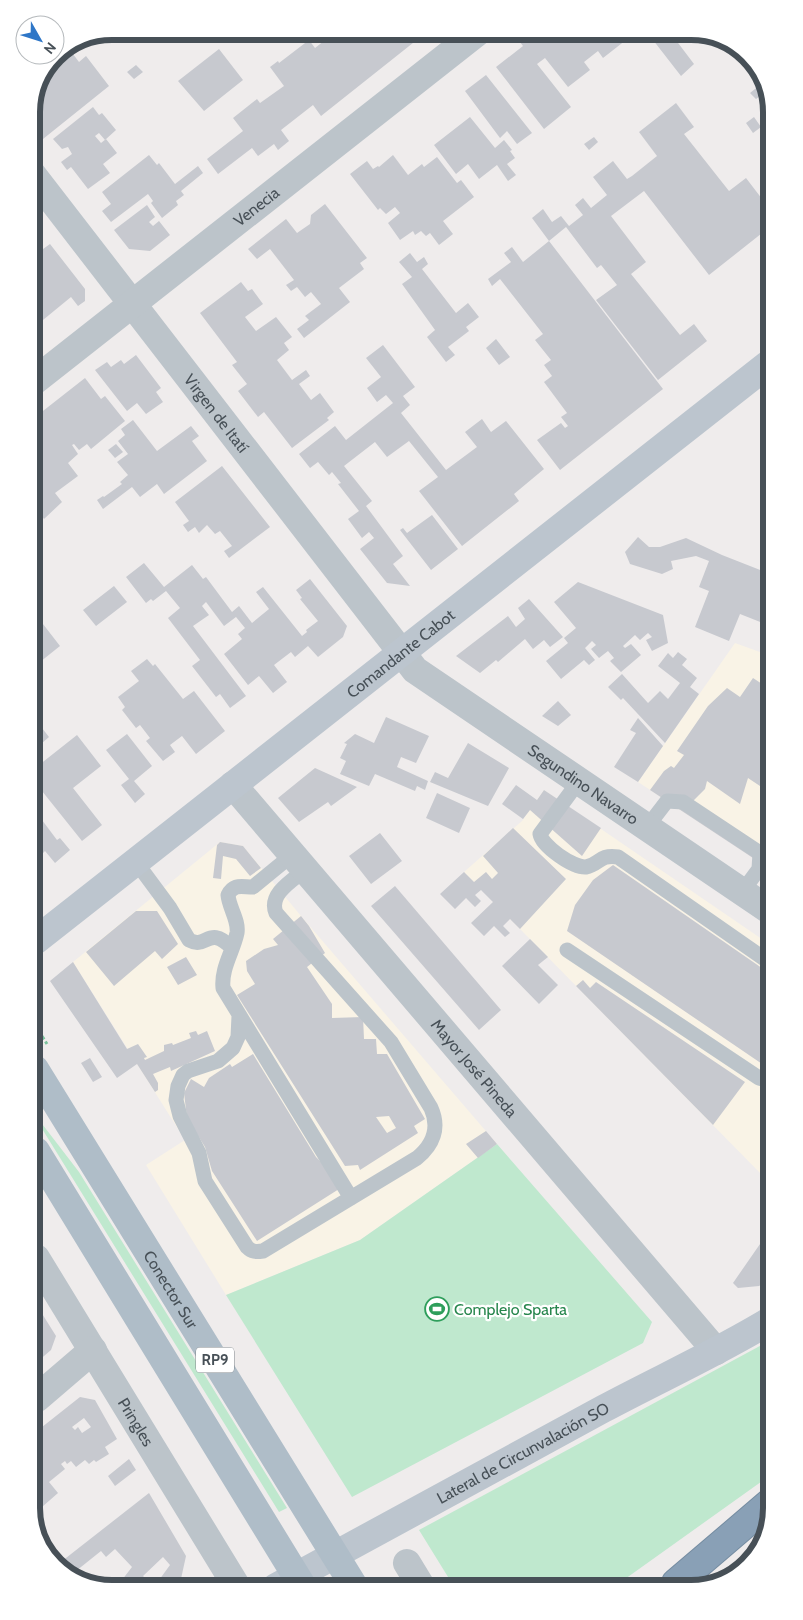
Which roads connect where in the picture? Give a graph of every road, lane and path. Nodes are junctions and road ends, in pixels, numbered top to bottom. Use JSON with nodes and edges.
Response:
{"nodes":[{"id":1,"x":468,"y":40,"type":"edge"},
{"id":2,"x":40,"y":184,"type":"edge"},
{"id":3,"x":132,"y":304,"type":"junction"},
{"id":4,"x":763,"y":368,"type":"edge"},
{"id":5,"x":40,"y":376,"type":"edge"},
{"id":6,"x":402,"y":652,"type":"junction"},
{"id":7,"x":579,"y":781,"type":"junction"},
{"id":8,"x":233,"y":785,"type":"junction"},
{"id":9,"x":646,"y":827,"type":"junction"},
{"id":10,"x":136,"y":862,"type":"junction"},
{"id":11,"x":299,"y":862,"type":"junction"},
{"id":12,"x":742,"y":892,"type":"junction"},
{"id":13,"x":763,"y":906,"type":"edge"},
{"id":14,"x":40,"y":937,"type":"edge"},
{"id":15,"x":232,"y":948,"type":"junction"},
{"id":16,"x":568,"y":950,"type":"dead end"},
{"id":17,"x":763,"y":958,"type":"edge"},
{"id":18,"x":239,"y":1016,"type":"junction"},
{"id":19,"x":40,"y":1077,"type":"edge"},
{"id":20,"x":763,"y":1079,"type":"edge"},
{"id":21,"x":40,"y":1158,"type":"edge"},
{"id":22,"x":351,"y":1198,"type":"junction"},
{"id":23,"x":40,"y":1264,"type":"edge"},
{"id":24,"x":763,"y":1325,"type":"edge"},
{"id":25,"x":93,"y":1350,"type":"junction"},
{"id":26,"x":716,"y":1351,"type":"junction"},
{"id":27,"x":40,"y":1395,"type":"edge"},
{"id":28,"x":763,"y":1509,"type":"edge"},
{"id":29,"x":757,"y":1538,"type":"edge"},
{"id":30,"x":335,"y":1555,"type":"junction"},
{"id":31,"x":407,"y":1563,"type":"dead end"},
{"id":32,"x":233,"y":1580,"type":"edge"},
{"id":33,"x":290,"y":1580,"type":"edge"},
{"id":34,"x":297,"y":1580,"type":"edge"},
{"id":35,"x":350,"y":1580,"type":"edge"},
{"id":36,"x":417,"y":1580,"type":"edge"},
{"id":37,"x":680,"y":1580,"type":"edge"},
{"id":38,"x":693,"y":1580,"type":"edge"}],
"edges":[{"from":1,"to":3,"type":"street","name":"Venecia"},
{"from":2,"to":3,"type":"street","name":"Virgen de Itatí"},
{"from":3,"to":5,"type":"street","name":"Venecia"},
{"from":3,"to":6,"type":"street","name":"Virgen de Itatí"},
{"from":4,"to":6,"type":"main road","name":"Comandante Cabot"},
{"from":6,"to":7,"type":"street","name":"Segundino Navarro"},
{"from":6,"to":8,"type":"main road","name":"Comandante Cabot"},
{"from":7,"to":9,"type":"street","name":"Segundino Navarro"},
{"from":7,"to":17,"type":"lane"},
{"from":8,"to":10,"type":"main road","name":"Comandante Cabot"},
{"from":8,"to":11,"type":"street","name":"Mayor José Pineda"},
{"from":9,"to":12,"type":"street","name":"Segundino Navarro"},
{"from":9,"to":12,"type":"lane"},
{"from":10,"to":14,"type":"main road","name":"Comandante Cabot"},
{"from":10,"to":15,"type":"lane"},
{"from":11,"to":15,"type":"lane"},
{"from":11,"to":22,"type":"lane"},
{"from":11,"to":26,"type":"street","name":"Mayor José Pineda"},
{"from":12,"to":13,"type":"street","name":"Segundino Navarro"},
{"from":15,"to":18,"type":"lane"},
{"from":16,"to":20,"type":"lane"},
{"from":18,"to":22,"type":"lane"},
{"from":18,"to":22,"type":"lane"},
{"from":19,"to":30,"type":"main road","name":"Conector Sur","number":"RP9"},
{"from":21,"to":33,"type":"main road","number":"RP9"},
{"from":23,"to":25,"type":"street","name":"Pringles"},
{"from":24,"to":26,"type":"main road","name":"Lateral de Circunvalación SO"},
{"from":25,"to":27,"type":"street"},
{"from":25,"to":32,"type":"street","name":"Pringles"},
{"from":26,"to":30,"type":"main road","name":"Lateral de Circunvalación SO"},
{"from":28,"to":37,"type":"highway"},
{"from":29,"to":38,"type":"highway"},
{"from":30,"to":34,"type":"main road","name":"Lateral de Circunvalación SO"},
{"from":30,"to":35,"type":"main road","name":"Conector Sur","number":"RP9"},
{"from":31,"to":36,"type":"street"}]}
